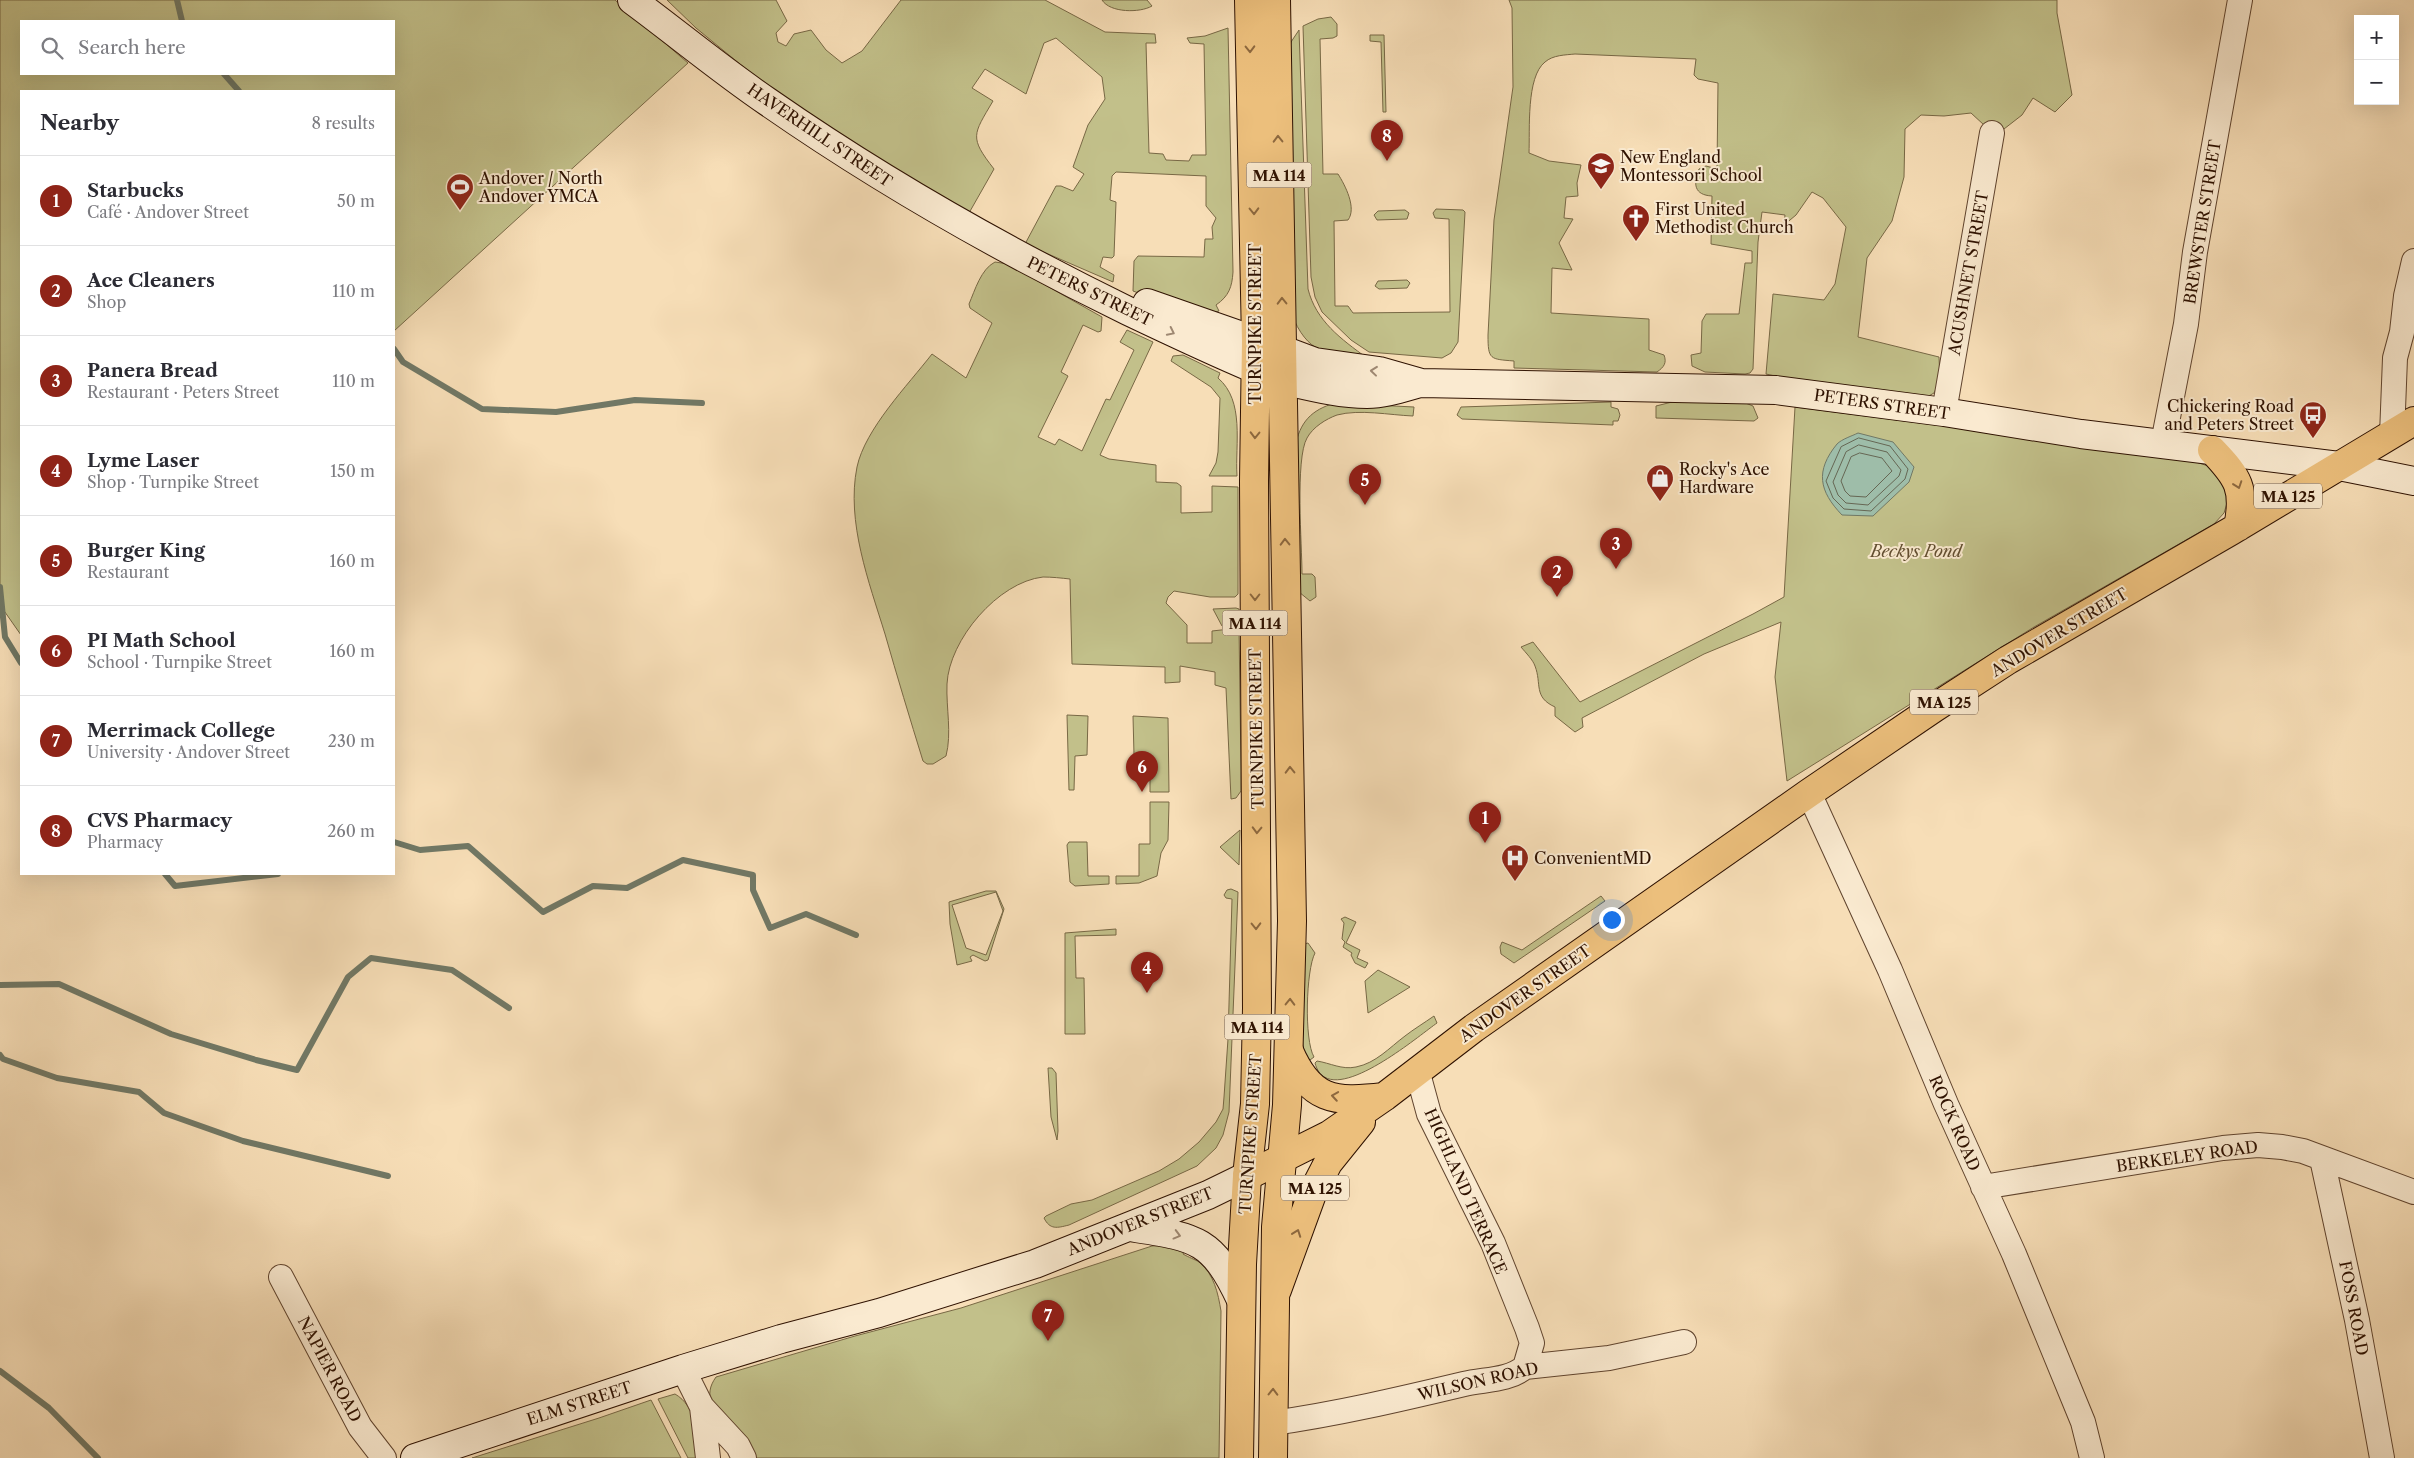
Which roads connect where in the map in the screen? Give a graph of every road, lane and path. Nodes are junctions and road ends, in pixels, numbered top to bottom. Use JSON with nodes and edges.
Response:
{"nodes":[{"id":1,"x":632,"y":0,"type":"edge"},
{"id":2,"x":1249,"y":0,"type":"edge"},
{"id":3,"x":1276,"y":0,"type":"edge"},
{"id":4,"x":2240,"y":0,"type":"edge"},
{"id":5,"x":1992,"y":134,"type":"dead end"},
{"id":6,"x":1018,"y":255,"type":"junction"},
{"id":7,"x":2414,"y":261,"type":"edge"},
{"id":8,"x":1256,"y":341,"type":"junction"},
{"id":9,"x":1283,"y":350,"type":"junction"},
{"id":10,"x":1256,"y":369,"type":"junction"},
{"id":11,"x":1282,"y":380,"type":"junction"},
{"id":12,"x":1421,"y":383,"type":"junction"},
{"id":13,"x":1944,"y":412,"type":"junction"},
{"id":14,"x":2403,"y":428,"type":"edge"},
{"id":15,"x":2163,"y":443,"type":"junction"},
{"id":16,"x":2212,"y":450,"type":"junction"},
{"id":17,"x":2339,"y":466,"type":"junction"},
{"id":18,"x":2414,"y":481,"type":"edge"},
{"id":19,"x":2238,"y":527,"type":"junction"},
{"id":20,"x":1808,"y":792,"type":"junction"},
{"id":21,"x":1289,"y":1051,"type":"junction"},
{"id":22,"x":1417,"y":1070,"type":"junction"},
{"id":23,"x":1384,"y":1097,"type":"junction"},
{"id":24,"x":2322,"y":1159,"type":"junction"},
{"id":25,"x":1281,"y":1160,"type":"junction"},
{"id":26,"x":1247,"y":1176,"type":"junction"},
{"id":27,"x":1983,"y":1187,"type":"junction"},
{"id":28,"x":2414,"y":1192,"type":"edge"},
{"id":29,"x":1129,"y":1227,"type":"junction"},
{"id":30,"x":282,"y":1276,"type":"dead end"},
{"id":31,"x":1275,"y":1296,"type":"junction"},
{"id":32,"x":1241,"y":1300,"type":"junction"},
{"id":33,"x":1684,"y":1342,"type":"dead end"},
{"id":34,"x":745,"y":1350,"type":"joint"},
{"id":35,"x":1525,"y":1367,"type":"junction"},
{"id":36,"x":683,"y":1369,"type":"junction"},
{"id":37,"x":702,"y":1407,"type":"junction"},
{"id":38,"x":1273,"y":1423,"type":"junction"},
{"id":39,"x":384,"y":1458,"type":"edge"},
{"id":40,"x":415,"y":1458,"type":"edge"},
{"id":41,"x":708,"y":1458,"type":"edge"},
{"id":42,"x":744,"y":1458,"type":"edge"},
{"id":43,"x":1239,"y":1458,"type":"edge"},
{"id":44,"x":1273,"y":1458,"type":"edge"},
{"id":45,"x":2092,"y":1458,"type":"edge"},
{"id":46,"x":2382,"y":1458,"type":"edge"}],
"edges":[{"from":1,"to":6,"type":"main road","name":"HAVERHILL STREET"},
{"from":2,"to":8,"type":"main road","name":"TURNPIKE STREET","number":"MA 114","one_way":true},
{"from":9,"to":3,"type":"main road","name":"TURNPIKE STREET","number":"MA 114","one_way":true},
{"from":4,"to":15,"type":"street","name":"BREWSTER STREET"},
{"from":5,"to":13,"type":"street","name":"ACUSHNET STREET"},
{"from":6,"to":8,"type":"main road","name":"PETERS STREET"},
{"from":6,"to":10,"type":"main road","name":"PETERS STREET","one_way":true},
{"from":7,"to":14,"type":"street"},
{"from":8,"to":9,"type":"main road"},
{"from":8,"to":10,"type":"main road","name":"TURNPIKE STREET","number":"MA 114"},
{"from":9,"to":11,"type":"main road","name":"TURNPIKE STREET","number":"MA 114"},
{"from":12,"to":9,"type":"main road","name":"PETERS STREET","one_way":true},
{"from":10,"to":11,"type":"main road"},
{"from":10,"to":26,"type":"main road","name":"TURNPIKE STREET","number":"MA 114","one_way":true},
{"from":11,"to":12,"type":"main road","name":"PETERS STREET"},
{"from":21,"to":11,"type":"main road","name":"TURNPIKE STREET","number":"MA 114","one_way":true},
{"from":12,"to":13,"type":"main road","name":"PETERS STREET"},
{"from":13,"to":15,"type":"main road","name":"PETERS STREET"},
{"from":14,"to":17,"type":"main road","number":"MA 125"},
{"from":15,"to":16,"type":"main road","name":"PETERS STREET"},
{"from":16,"to":17,"type":"main road","name":"PETERS STREET"},
{"from":16,"to":19,"type":"main road","one_way":true},
{"from":17,"to":18,"type":"main road"},
{"from":17,"to":19,"type":"main road","name":"ANDOVER STREET","number":"MA 125"},
{"from":19,"to":20,"type":"main road","name":"ANDOVER STREET","number":"MA 125"},
{"from":20,"to":22,"type":"main road","name":"ANDOVER STREET","number":"MA 125"},
{"from":20,"to":27,"type":"street","name":"ROCK ROAD"},
{"from":23,"to":21,"type":"main road","one_way":true},
{"from":21,"to":25,"type":"main road","name":"TURNPIKE STREET","number":"MA 114"},
{"from":22,"to":23,"type":"main road","name":"ANDOVER STREET","number":"MA 125"},
{"from":22,"to":35,"type":"street","name":"HIGHLAND TERRACE"},
{"from":23,"to":25,"type":"main road","name":"ANDOVER STREET","number":"MA 125"},
{"from":31,"to":23,"type":"main road","number":"MA 125","one_way":true},
{"from":24,"to":27,"type":"street","name":"BERKELEY ROAD"},
{"from":24,"to":28,"type":"street","name":"BERKELEY ROAD"},
{"from":24,"to":46,"type":"street","name":"FOSS ROAD"},
{"from":25,"to":26,"type":"main road","name":"ANDOVER STREET","number":"MA 125"},
{"from":25,"to":31,"type":"main road","name":"TURNPIKE STREET","number":"MA 114"},
{"from":26,"to":29,"type":"main road","name":"ANDOVER STREET"},
{"from":26,"to":32,"type":"main road","name":"TURNPIKE STREET","number":"MA 114"},
{"from":27,"to":45,"type":"street","name":"ROCK ROAD"},
{"from":29,"to":32,"type":"main road","one_way":true},
{"from":29,"to":34,"type":"main road","name":"ANDOVER STREET"},
{"from":30,"to":39,"type":"street","name":"NAPIER ROAD"},
{"from":38,"to":31,"type":"main road","name":"TURNPIKE STREET","number":"MA 114","one_way":true},
{"from":32,"to":43,"type":"main road","name":"TURNPIKE STREET","number":"MA 114"},
{"from":33,"to":35,"type":"street","name":"WILSON ROAD"},
{"from":34,"to":36,"type":"main road","name":"ELM STREET"},
{"from":35,"to":38,"type":"street","name":"WILSON ROAD"},
{"from":36,"to":37,"type":"street"},
{"from":36,"to":40,"type":"main road","name":"ELM STREET"},
{"from":37,"to":41,"type":"street"},
{"from":37,"to":42,"type":"street"},
{"from":38,"to":44,"type":"main road","name":"TURNPIKE STREET","number":"MA 114"}]}
